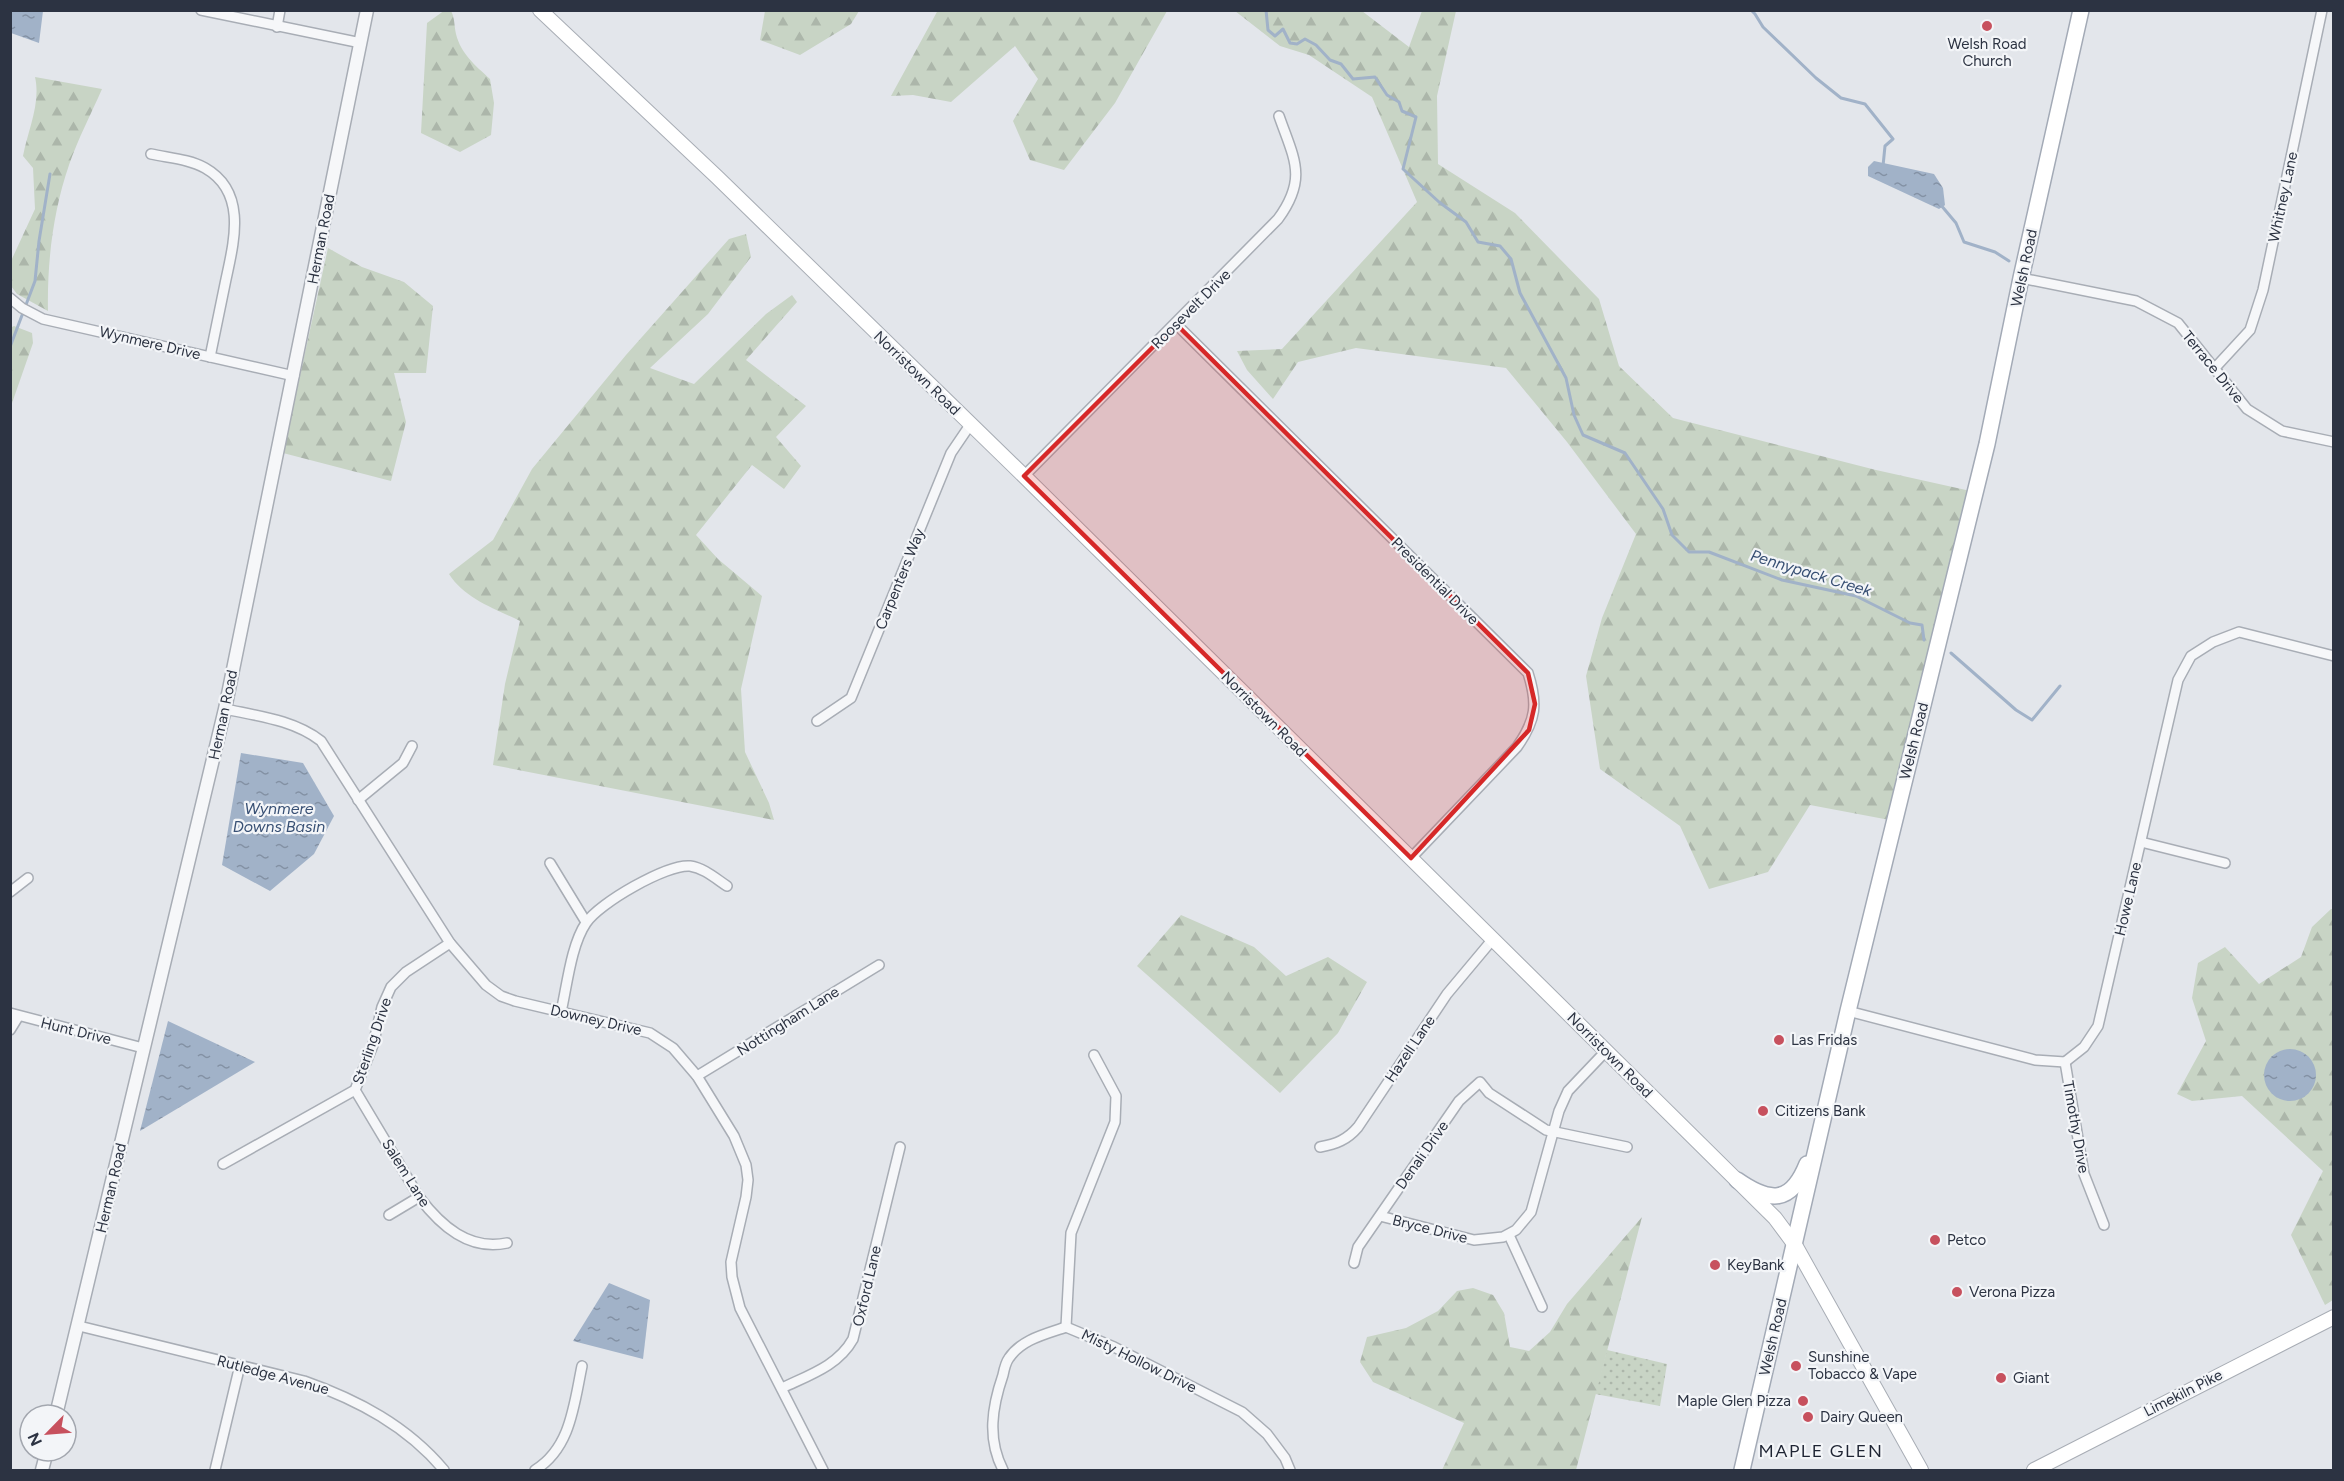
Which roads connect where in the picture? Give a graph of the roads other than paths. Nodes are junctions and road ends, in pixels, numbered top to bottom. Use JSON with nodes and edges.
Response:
{"nodes":[{"id":1,"x":201,"y":10,"type":"edge"},
{"id":2,"x":280,"y":10,"type":"edge"},
{"id":3,"x":367,"y":10,"type":"edge"},
{"id":4,"x":540,"y":10,"type":"edge"},
{"id":5,"x":2081,"y":10,"type":"edge"},
{"id":6,"x":2322,"y":10,"type":"edge"},
{"id":7,"x":277,"y":27,"type":"junction"},
{"id":8,"x":361,"y":43,"type":"junction"},
{"id":9,"x":1278,"y":116,"type":"dead end"},
{"id":10,"x":151,"y":154,"type":"dead end"},
{"id":11,"x":2021,"y":278,"type":"junction"},
{"id":12,"x":10,"y":298,"type":"edge"},
{"id":13,"x":1176,"y":324,"type":"junction"},
{"id":14,"x":210,"y":357,"type":"junction"},
{"id":15,"x":2214,"y":369,"type":"junction"},
{"id":16,"x":294,"y":376,"type":"junction"},
{"id":17,"x":970,"y":425,"type":"junction"},
{"id":18,"x":2334,"y":442,"type":"edge"},
{"id":19,"x":1024,"y":476,"type":"junction"},
{"id":20,"x":2334,"y":656,"type":"edge"},
{"id":21,"x":225,"y":709,"type":"junction"},
{"id":22,"x":817,"y":721,"type":"dead end"},
{"id":23,"x":412,"y":746,"type":"dead end"},
{"id":24,"x":358,"y":800,"type":"junction"},
{"id":25,"x":2141,"y":842,"type":"junction"},
{"id":26,"x":1411,"y":858,"type":"junction"},
{"id":27,"x":550,"y":863,"type":"dead end"},
{"id":28,"x":2224,"y":863,"type":"dead end"},
{"id":29,"x":28,"y":878,"type":"dead end"},
{"id":30,"x":727,"y":886,"type":"dead end"},
{"id":31,"x":10,"y":892,"type":"edge"},
{"id":32,"x":586,"y":922,"type":"junction"},
{"id":33,"x":1492,"y":939,"type":"junction"},
{"id":34,"x":450,"y":944,"type":"junction"},
{"id":35,"x":879,"y":965,"type":"dead end"},
{"id":36,"x":1848,"y":1011,"type":"junction"},
{"id":37,"x":561,"y":1012,"type":"junction"},
{"id":38,"x":14,"y":1015,"type":"edge"},
{"id":39,"x":10,"y":1030,"type":"edge"},
{"id":40,"x":143,"y":1048,"type":"junction"},
{"id":41,"x":1606,"y":1051,"type":"junction"},
{"id":42,"x":1094,"y":1055,"type":"dead end"},
{"id":43,"x":2065,"y":1062,"type":"junction"},
{"id":44,"x":697,"y":1076,"type":"junction"},
{"id":45,"x":355,"y":1090,"type":"junction"},
{"id":46,"x":1825,"y":1113,"type":"junction"},
{"id":47,"x":1553,"y":1131,"type":"junction"},
{"id":48,"x":900,"y":1147,"type":"dead end"},
{"id":49,"x":1320,"y":1147,"type":"dead end"},
{"id":50,"x":1627,"y":1147,"type":"dead end"},
{"id":51,"x":224,"y":1164,"type":"dead end"},
{"id":52,"x":1737,"y":1180,"type":"junction"},
{"id":53,"x":419,"y":1197,"type":"junction"},
{"id":54,"x":389,"y":1215,"type":"dead end"},
{"id":55,"x":1380,"y":1216,"type":"junction"},
{"id":56,"x":2104,"y":1225,"type":"dead end"},
{"id":57,"x":1509,"y":1235,"type":"junction"},
{"id":58,"x":507,"y":1243,"type":"dead end"},
{"id":59,"x":1795,"y":1245,"type":"junction"},
{"id":60,"x":1354,"y":1263,"type":"dead end"},
{"id":61,"x":1542,"y":1307,"type":"dead end"},
{"id":62,"x":2334,"y":1317,"type":"edge"},
{"id":63,"x":79,"y":1326,"type":"junction"},
{"id":64,"x":1066,"y":1327,"type":"junction"},
{"id":65,"x":240,"y":1365,"type":"junction"},
{"id":66,"x":582,"y":1366,"type":"dead end"},
{"id":67,"x":782,"y":1388,"type":"junction"},
{"id":68,"x":59,"y":1403,"type":"edge"},
{"id":69,"x":215,"y":1470,"type":"edge"},
{"id":70,"x":444,"y":1470,"type":"edge"},
{"id":71,"x":535,"y":1470,"type":"edge"},
{"id":72,"x":823,"y":1470,"type":"edge"},
{"id":73,"x":1003,"y":1470,"type":"edge"},
{"id":74,"x":1290,"y":1470,"type":"edge"},
{"id":75,"x":1742,"y":1470,"type":"edge"},
{"id":76,"x":1920,"y":1470,"type":"edge"},
{"id":77,"x":2034,"y":1470,"type":"edge"}],
"edges":[{"from":1,"to":7,"type":"street"},
{"from":2,"to":7,"type":"street"},
{"from":3,"to":8,"type":"street","name":"Herman Road"},
{"from":4,"to":17,"type":"main road","name":"Norristown Road"},
{"from":5,"to":11,"type":"main road","name":"Welsh Road"},
{"from":6,"to":15,"type":"street","name":"Whitney Lane"},
{"from":7,"to":8,"type":"street"},
{"from":8,"to":16,"type":"street","name":"Herman Road"},
{"from":9,"to":13,"type":"street","name":"Roosevelt Drive"},
{"from":10,"to":14,"type":"street"},
{"from":11,"to":15,"type":"street","name":"Terrace Drive"},
{"from":11,"to":36,"type":"main road","name":"Welsh Road"},
{"from":12,"to":14,"type":"street","name":"Wynmere Drive"},
{"from":13,"to":19,"type":"street","name":"Roosevelt Drive"},
{"from":13,"to":26,"type":"street","name":"Presidential Drive"},
{"from":14,"to":16,"type":"street","name":"Wynmere Drive"},
{"from":15,"to":18,"type":"street","name":"Terrace Drive"},
{"from":16,"to":21,"type":"street","name":"Herman Road"},
{"from":17,"to":19,"type":"main road","name":"Norristown Road"},
{"from":17,"to":22,"type":"street","name":"Carpenters Way"},
{"from":19,"to":26,"type":"main road","name":"Norristown Road"},
{"from":20,"to":25,"type":"street","name":"Howe Lane"},
{"from":21,"to":24,"type":"street","name":"Downey Drive"},
{"from":21,"to":40,"type":"street","name":"Herman Road"},
{"from":23,"to":24,"type":"street"},
{"from":24,"to":34,"type":"street","name":"Downey Drive"},
{"from":25,"to":28,"type":"street"},
{"from":25,"to":43,"type":"street","name":"Howe Lane"},
{"from":26,"to":33,"type":"main road","name":"Norristown Road"},
{"from":27,"to":32,"type":"street"},
{"from":29,"to":31,"type":"street"},
{"from":30,"to":32,"type":"street"},
{"from":32,"to":37,"type":"street"},
{"from":33,"to":41,"type":"main road","name":"Norristown Road"},
{"from":33,"to":49,"type":"street","name":"Hazell Lane"},
{"from":34,"to":37,"type":"street","name":"Downey Drive"},
{"from":34,"to":45,"type":"street","name":"Sterling Drive"},
{"from":35,"to":44,"type":"street","name":"Nottingham Lane"},
{"from":36,"to":43,"type":"street"},
{"from":36,"to":46,"type":"main road","name":"Welsh Road"},
{"from":37,"to":44,"type":"street","name":"Downey Drive"},
{"from":38,"to":39,"type":"street"},
{"from":38,"to":40,"type":"street","name":"Hunt Drive"},
{"from":40,"to":63,"type":"street","name":"Herman Road"},
{"from":41,"to":47,"type":"street"},
{"from":41,"to":52,"type":"main road","name":"Norristown Road"},
{"from":42,"to":64,"type":"street"},
{"from":43,"to":56,"type":"street","name":"Timothy Drive"},
{"from":44,"to":67,"type":"street","name":"Downey Drive"},
{"from":45,"to":51,"type":"street","name":"Sterling Drive"},
{"from":45,"to":53,"type":"street","name":"Salem Lane"},
{"from":46,"to":52,"type":"main road"},
{"from":46,"to":59,"type":"main road","name":"Welsh Road"},
{"from":47,"to":50,"type":"street"},
{"from":47,"to":55,"type":"street","name":"Denali Drive"},
{"from":47,"to":57,"type":"street"},
{"from":48,"to":67,"type":"street","name":"Oxford Lane"},
{"from":52,"to":59,"type":"main road","name":"Norristown Road"},
{"from":53,"to":54,"type":"street"},
{"from":53,"to":58,"type":"street","name":"Salem Lane"},
{"from":55,"to":57,"type":"street","name":"Bryce Drive"},
{"from":55,"to":60,"type":"street","name":"Denali Drive"},
{"from":57,"to":61,"type":"street"},
{"from":59,"to":75,"type":"main road","name":"Welsh Road"},
{"from":59,"to":76,"type":"main road","name":"Norristown Road"},
{"from":62,"to":77,"type":"main road","name":"Limekiln Pike"},
{"from":63,"to":65,"type":"street","name":"Rutledge Avenue"},
{"from":63,"to":68,"type":"street","name":"Herman Road"},
{"from":64,"to":73,"type":"street","name":"Misty Hollow Drive"},
{"from":64,"to":74,"type":"street","name":"Misty Hollow Drive"},
{"from":65,"to":69,"type":"street"},
{"from":65,"to":70,"type":"street","name":"Rutledge Avenue"},
{"from":66,"to":71,"type":"street"},
{"from":67,"to":72,"type":"street","name":"Downey Drive"}]}
